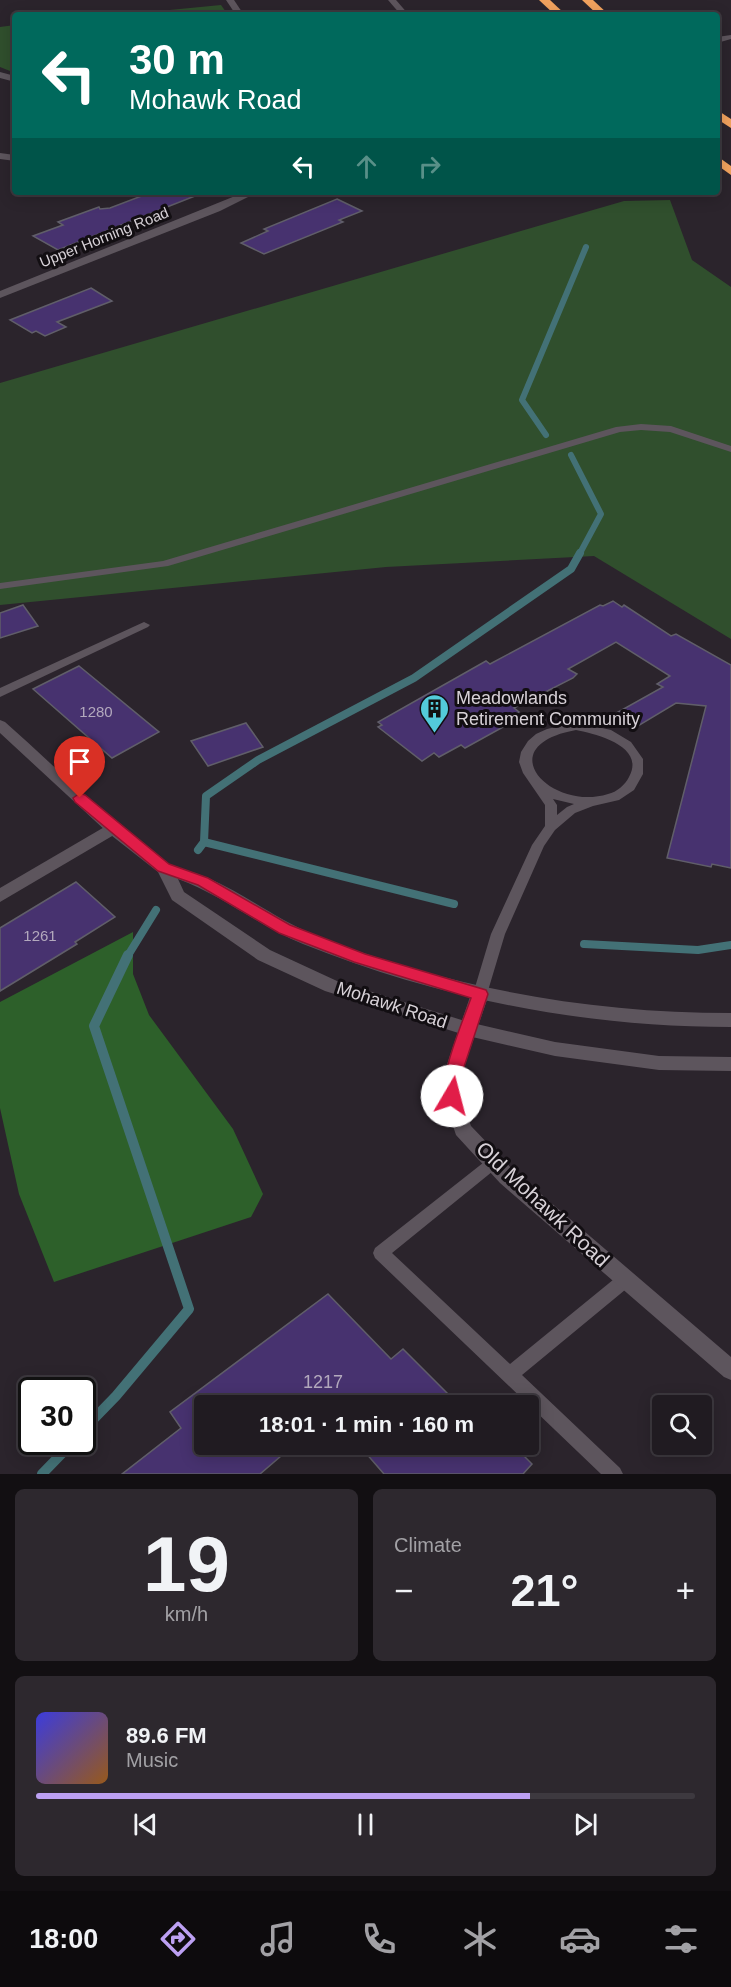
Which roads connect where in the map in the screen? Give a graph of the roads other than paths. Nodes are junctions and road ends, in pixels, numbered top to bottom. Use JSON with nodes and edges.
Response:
{"nodes":[{"id":1,"x":392,"y":0,"type":"edge"},
{"id":2,"x":544,"y":0,"type":"edge"},
{"id":3,"x":587,"y":0,"type":"edge"},
{"id":4,"x":402,"y":12,"type":"edge"},
{"id":5,"x":558,"y":12,"type":"edge"},
{"id":6,"x":601,"y":12,"type":"edge"},
{"id":7,"x":720,"y":162,"type":"edge"},
{"id":8,"x":731,"y":172,"type":"edge"},
{"id":9,"x":246,"y":195,"type":"edge"},
{"id":10,"x":0,"y":295,"type":"edge"},
{"id":11,"x":731,"y":449,"type":"edge"},
{"id":12,"x":0,"y":586,"type":"edge"},
{"id":13,"x":144,"y":625,"type":"dead end"},
{"id":14,"x":0,"y":693,"type":"edge"},
{"id":15,"x":0,"y":725,"type":"edge"},
{"id":16,"x":540,"y":786,"type":"junction"},
{"id":17,"x":596,"y":801,"type":"junction"},
{"id":18,"x":551,"y":827,"type":"junction"},
{"id":19,"x":113,"y":828,"type":"junction"},
{"id":20,"x":164,"y":868,"type":"junction"},
{"id":21,"x":0,"y":896,"type":"edge"},
{"id":22,"x":480,"y":994,"type":"junction"},
{"id":23,"x":731,"y":1020,"type":"edge"},
{"id":24,"x":468,"y":1029,"type":"junction"},
{"id":25,"x":731,"y":1064,"type":"edge"},
{"id":26,"x":493,"y":1162,"type":"junction"},
{"id":27,"x":625,"y":1280,"type":"junction"},
{"id":28,"x":731,"y":1370,"type":"edge"},
{"id":29,"x":510,"y":1375,"type":"junction"},
{"id":30,"x":614,"y":1474,"type":"edge"}],
"edges":[{"from":1,"to":4,"type":"main road"},
{"from":2,"to":5,"type":"highway"},
{"from":3,"to":6,"type":"highway"},
{"from":7,"to":8,"type":"highway"},
{"from":9,"to":10,"type":"main road","name":"Upper Horning Road"},
{"from":11,"to":12,"type":"lane"},
{"from":13,"to":14,"type":"lane"},
{"from":15,"to":19,"type":"main road","name":"Mohawk Road"},
{"from":16,"to":17,"type":"lane"},
{"from":16,"to":17,"type":"lane"},
{"from":16,"to":18,"type":"lane"},
{"from":17,"to":18,"type":"lane"},
{"from":18,"to":22,"type":"lane"},
{"from":19,"to":20,"type":"main road","name":"Mohawk Road"},
{"from":19,"to":21,"type":"main road"},
{"from":20,"to":22,"type":"main road","name":"Mohawk Road"},
{"from":20,"to":24,"type":"main road","name":"Mohawk Road"},
{"from":22,"to":23,"type":"main road","name":"Mohawk Road"},
{"from":22,"to":24,"type":"main road","name":"Old Mohawk Road"},
{"from":24,"to":25,"type":"main road","name":"Mohawk Road"},
{"from":24,"to":26,"type":"main road","name":"Old Mohawk Road"},
{"from":26,"to":27,"type":"main road","name":"Old Mohawk Road"},
{"from":26,"to":29,"type":"lane"},
{"from":27,"to":28,"type":"main road","name":"Old Mohawk Road"},
{"from":27,"to":29,"type":"lane"},
{"from":29,"to":30,"type":"lane"}]}
